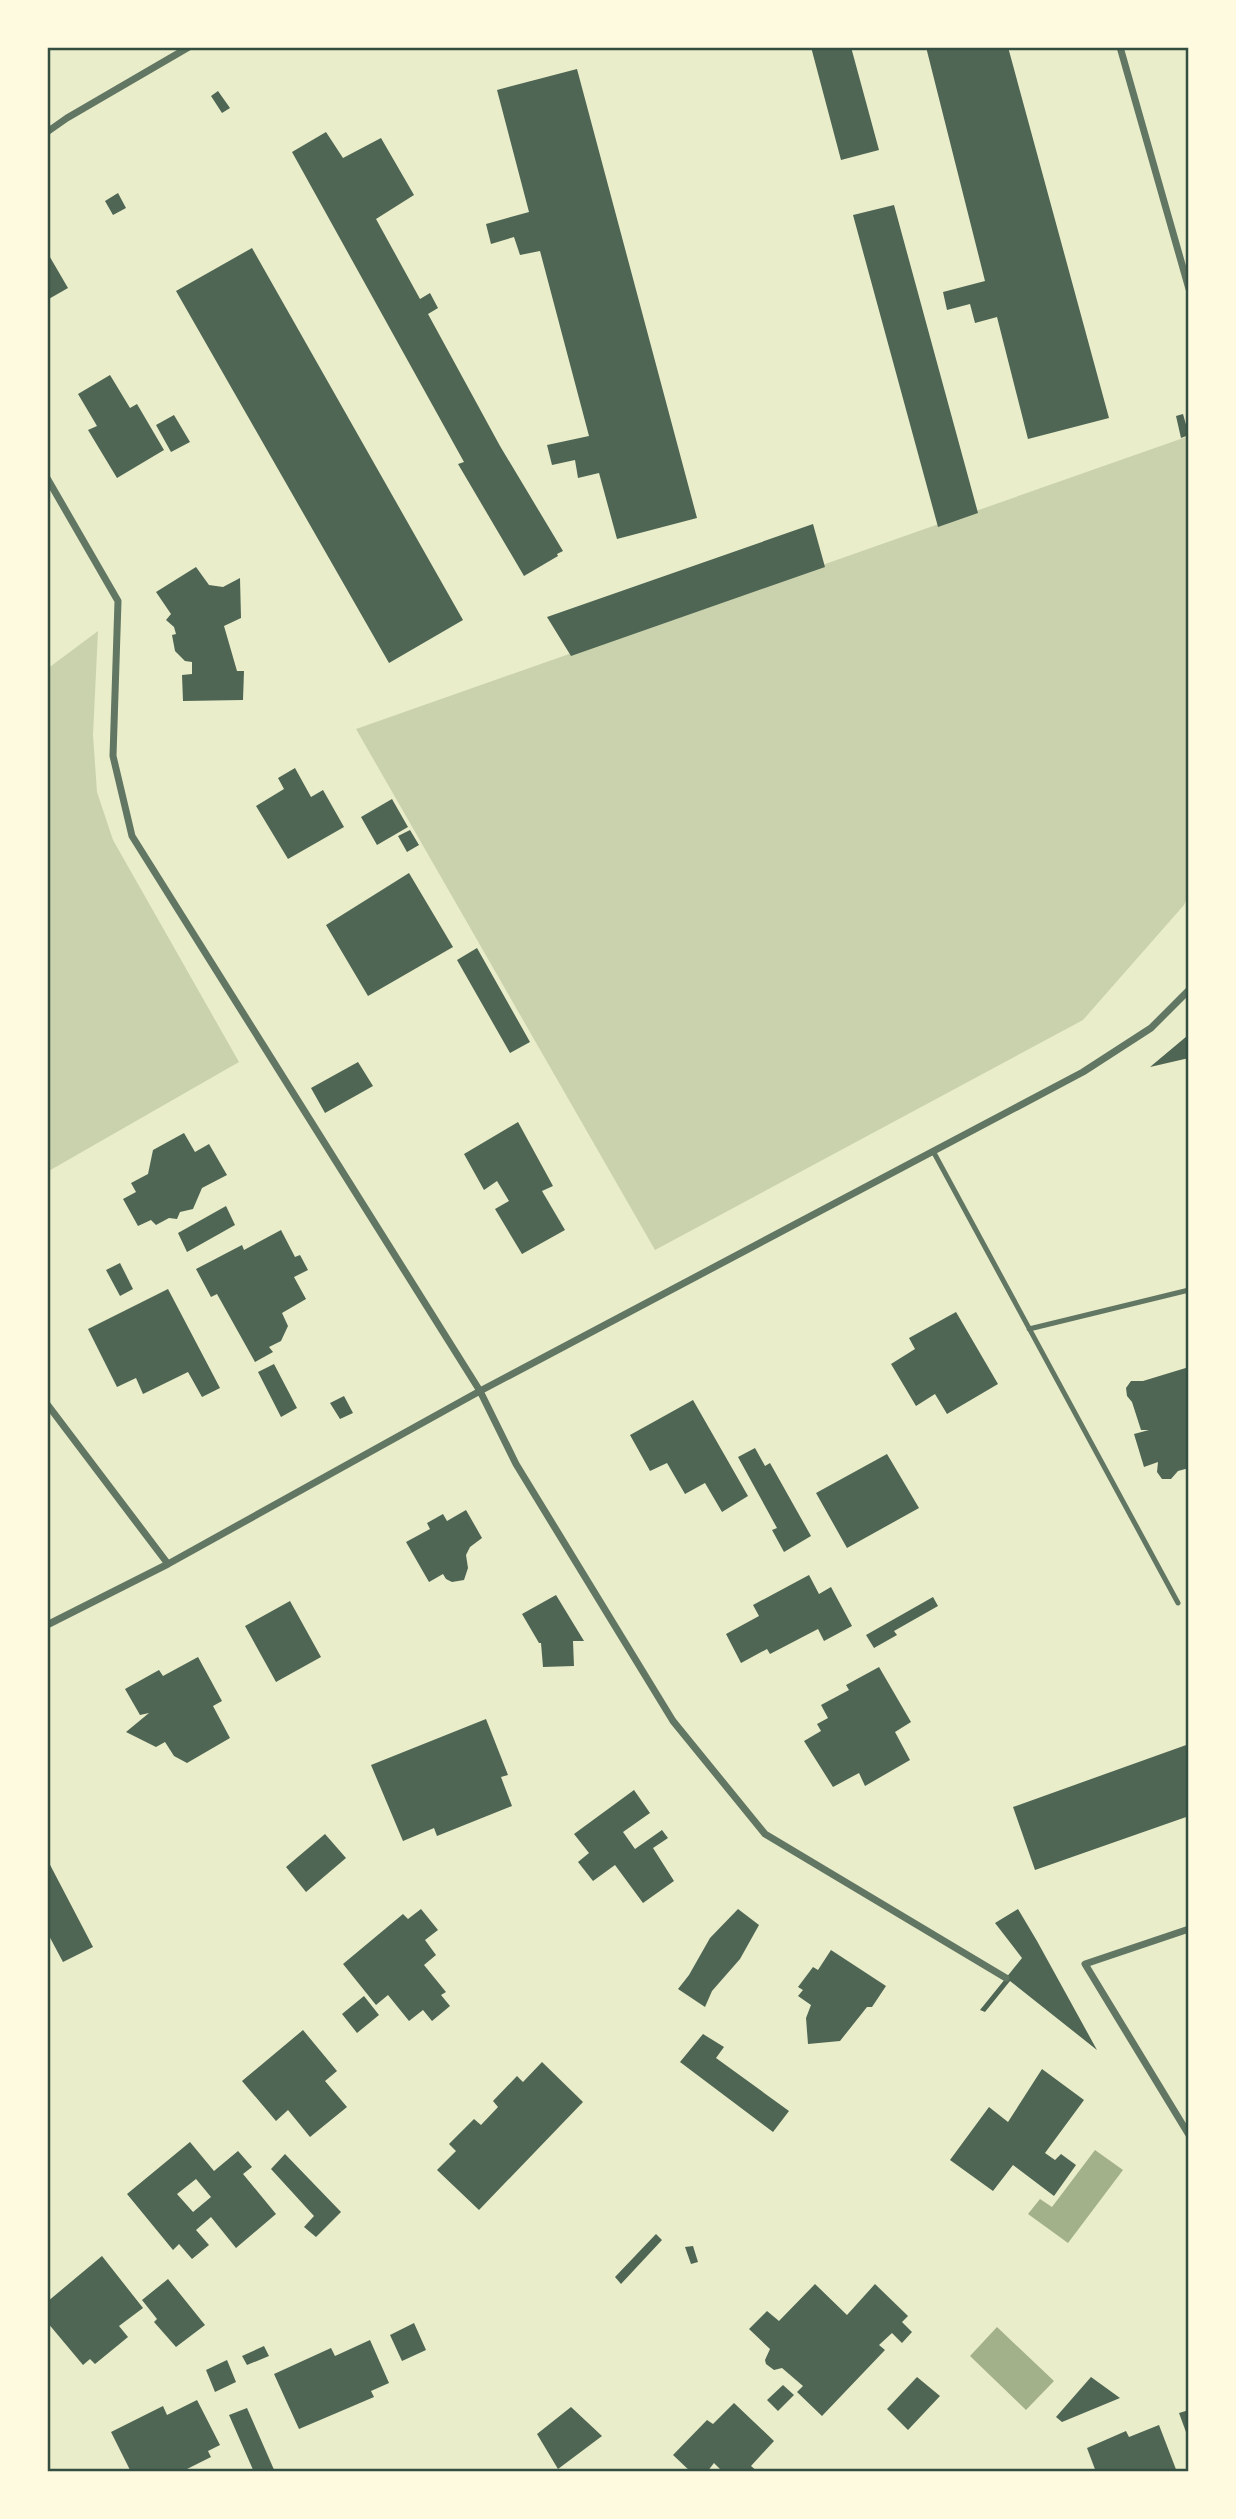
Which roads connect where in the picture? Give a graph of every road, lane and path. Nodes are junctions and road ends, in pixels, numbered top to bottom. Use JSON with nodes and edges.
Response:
{"nodes":[{"id":1,"x":190,"y":47,"type":"edge"},
{"id":2,"x":1120,"y":47,"type":"edge"},
{"id":3,"x":47,"y":132,"type":"edge"},
{"id":4,"x":1189,"y":289,"type":"edge"},
{"id":5,"x":47,"y":478,"type":"edge"},
{"id":6,"x":1189,"y":990,"type":"edge"},
{"id":7,"x":933,"y":1150,"type":"junction"},
{"id":8,"x":1189,"y":1290,"type":"edge"},
{"id":9,"x":1029,"y":1329,"type":"junction"},
{"id":10,"x":480,"y":1391,"type":"junction"},
{"id":11,"x":47,"y":1404,"type":"edge"},
{"id":12,"x":168,"y":1564,"type":"junction"},
{"id":13,"x":1178,"y":1602,"type":"dead end"},
{"id":14,"x":47,"y":1625,"type":"edge"},
{"id":15,"x":1189,"y":1929,"type":"edge"},
{"id":16,"x":1006,"y":1978,"type":"dead end"},
{"id":17,"x":1189,"y":2135,"type":"edge"}],
"edges":[{"from":1,"to":3,"type":"street"},
{"from":2,"to":4,"type":"street"},
{"from":5,"to":10,"type":"street"},
{"from":6,"to":7,"type":"street"},
{"from":7,"to":9,"type":"lane"},
{"from":7,"to":10,"type":"street"},
{"from":8,"to":9,"type":"lane"},
{"from":9,"to":13,"type":"lane"},
{"from":10,"to":12,"type":"street"},
{"from":10,"to":16,"type":"street"},
{"from":11,"to":12,"type":"street"},
{"from":12,"to":14,"type":"street"},
{"from":15,"to":17,"type":"street"}]}
